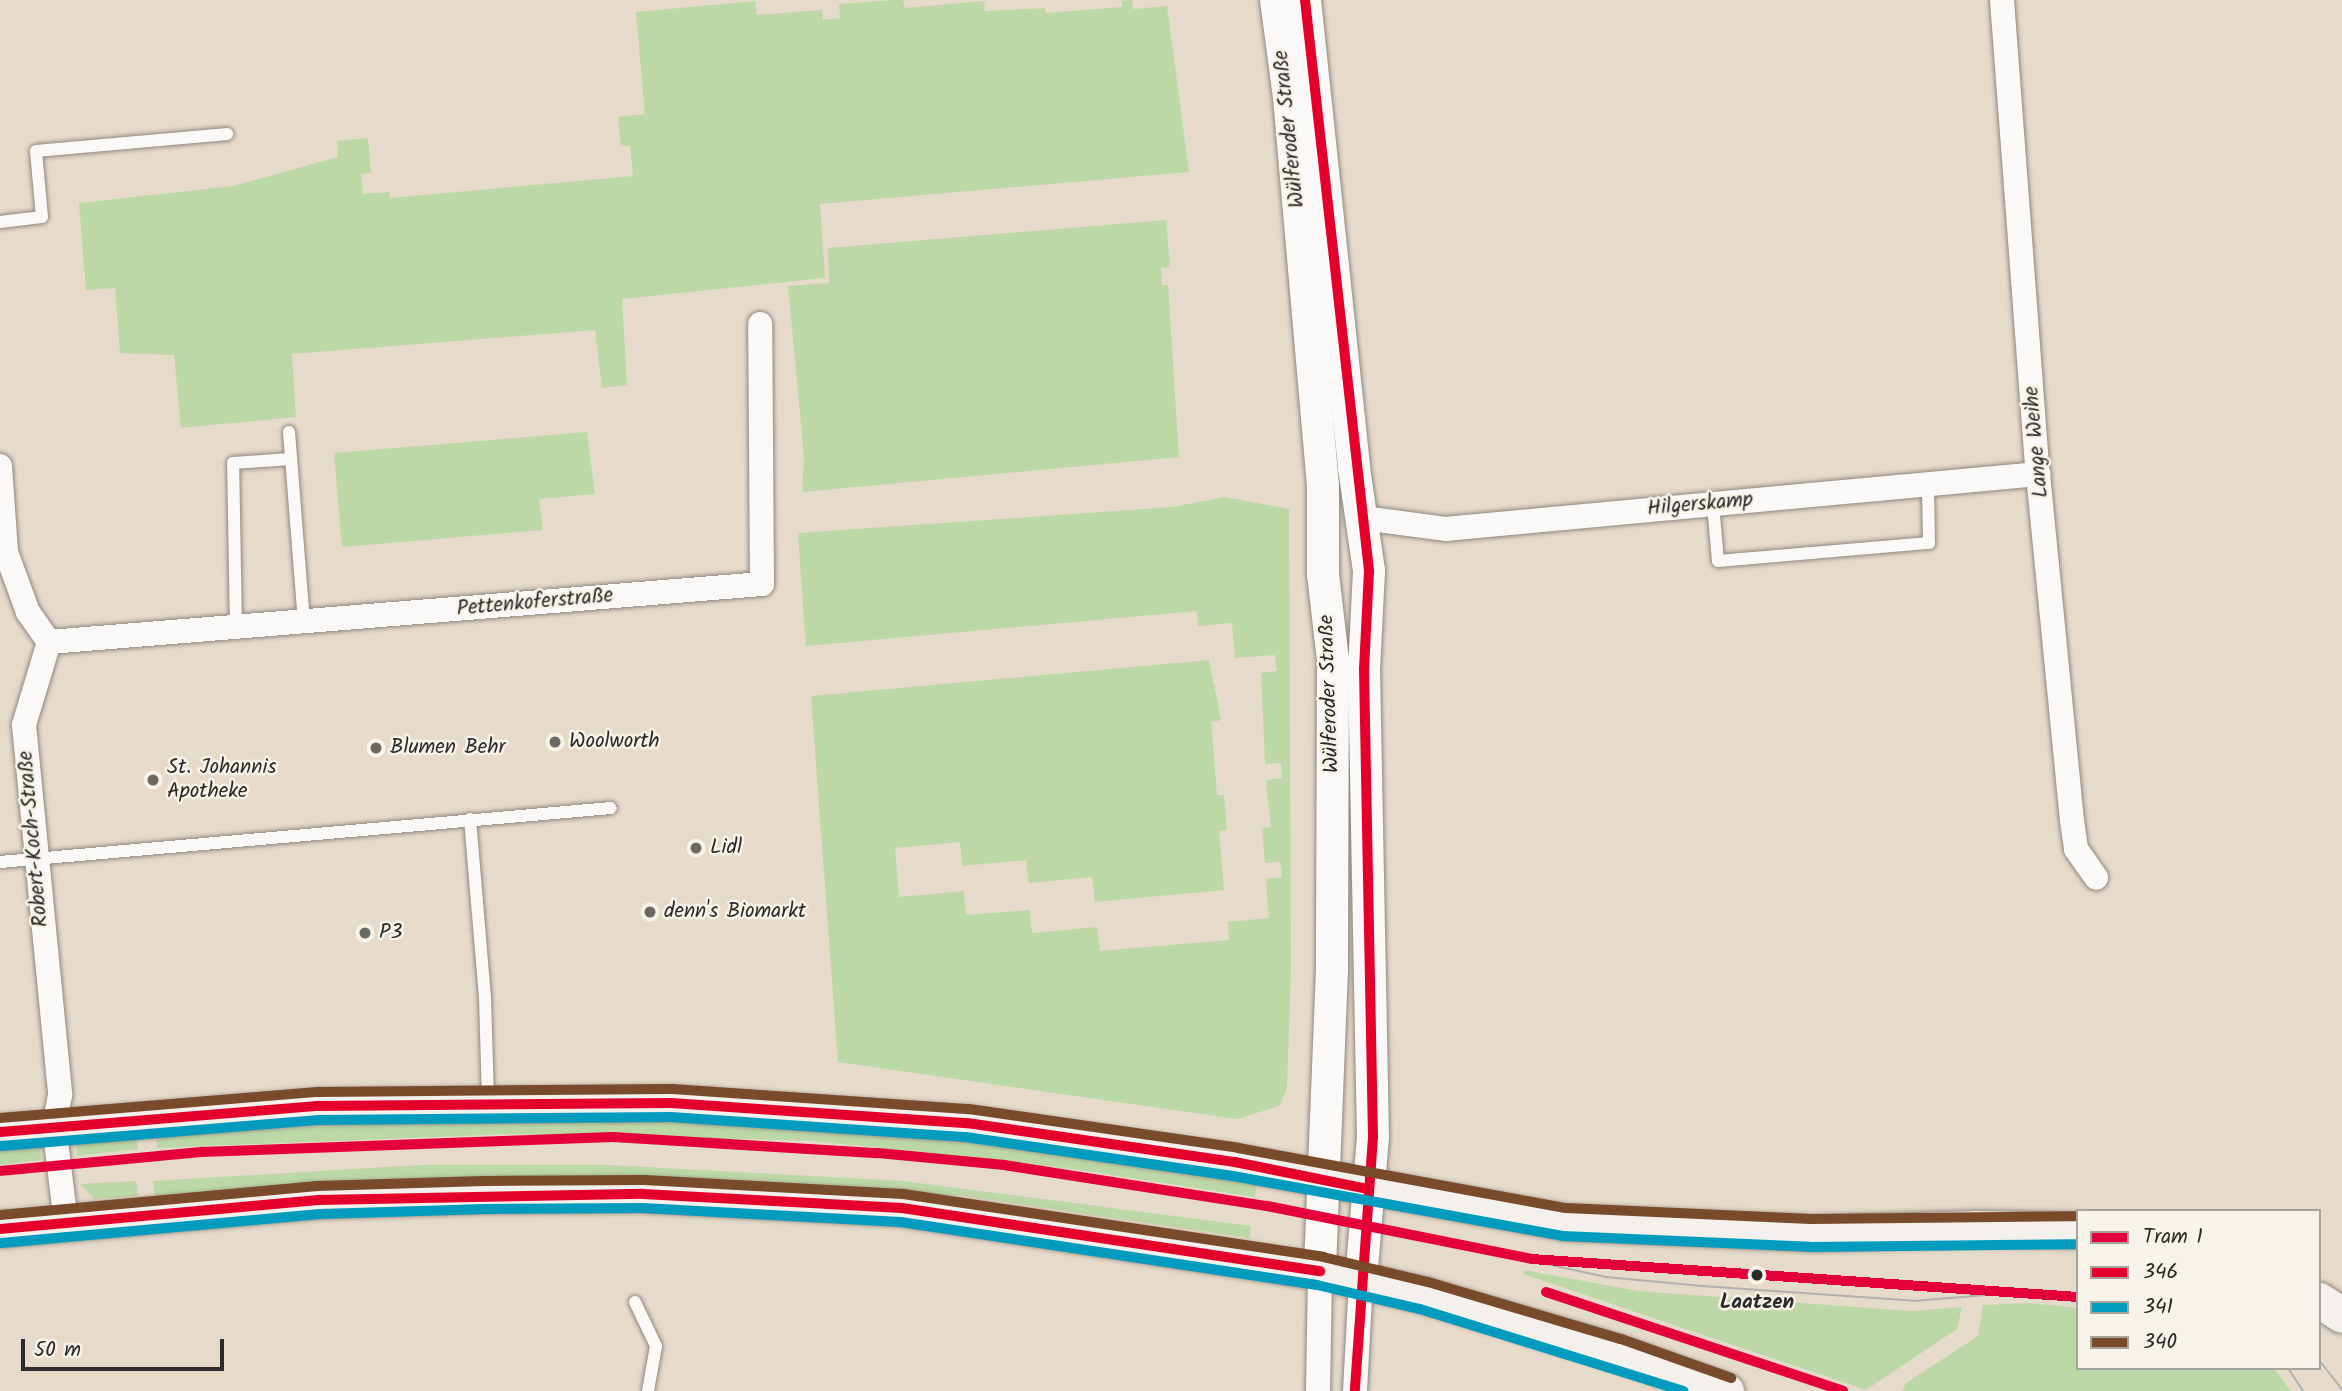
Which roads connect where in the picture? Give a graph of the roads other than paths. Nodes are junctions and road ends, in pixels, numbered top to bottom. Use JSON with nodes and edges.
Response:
{"nodes":[{"id":1,"x":1276,"y":0,"type":"edge"},
{"id":2,"x":1305,"y":0,"type":"edge"},
{"id":3,"x":2002,"y":0,"type":"edge"},
{"id":4,"x":226,"y":134,"type":"dead end"},
{"id":5,"x":0,"y":222,"type":"edge"},
{"id":6,"x":760,"y":324,"type":"dead end"},
{"id":7,"x":289,"y":432,"type":"dead end"},
{"id":8,"x":291,"y":459,"type":"junction"},
{"id":9,"x":0,"y":466,"type":"edge"},
{"id":10,"x":2038,"y":474,"type":"junction"},
{"id":11,"x":1928,"y":484,"type":"junction"},
{"id":12,"x":1713,"y":504,"type":"junction"},
{"id":13,"x":1363,"y":518,"type":"junction"},
{"id":14,"x":304,"y":623,"type":"junction"},
{"id":15,"x":236,"y":628,"type":"junction"},
{"id":16,"x":49,"y":642,"type":"junction"},
{"id":17,"x":611,"y":808,"type":"dead end"},
{"id":18,"x":470,"y":819,"type":"junction"},
{"id":19,"x":34,"y":859,"type":"junction"},
{"id":20,"x":0,"y":862,"type":"edge"},
{"id":21,"x":2096,"y":878,"type":"dead end"},
{"id":22,"x":488,"y":1103,"type":"junction"},
{"id":23,"x":54,"y":1125,"type":"junction"},
{"id":24,"x":0,"y":1132,"type":"edge"},
{"id":25,"x":1325,"y":1181,"type":"junction"},
{"id":26,"x":1368,"y":1189,"type":"junction"},
{"id":27,"x":66,"y":1223,"type":"junction"},
{"id":28,"x":0,"y":1229,"type":"edge"},
{"id":29,"x":2076,"y":1230,"type":"edge"},
{"id":30,"x":1320,"y":1271,"type":"junction"},
{"id":31,"x":1361,"y":1281,"type":"junction"},
{"id":32,"x":2321,"y":1301,"type":"edge"},
{"id":33,"x":635,"y":1302,"type":"dead end"},
{"id":34,"x":2342,"y":1315,"type":"edge"},
{"id":35,"x":648,"y":1391,"type":"edge"},
{"id":36,"x":1318,"y":1391,"type":"edge"},
{"id":37,"x":1355,"y":1391,"type":"edge"},
{"id":38,"x":1726,"y":1391,"type":"edge"}],
"edges":[{"from":1,"to":25,"type":"street","name":"Wülferoder Straße"},
{"from":2,"to":13,"type":"street","name":"Wülferoder Straße"},
{"from":3,"to":10,"type":"street","name":"Lange Weihe"},
{"from":4,"to":5,"type":"lane"},
{"from":6,"to":14,"type":"street","name":"Pettenkoferstraße"},
{"from":7,"to":8,"type":"lane"},
{"from":8,"to":14,"type":"lane"},
{"from":8,"to":15,"type":"lane"},
{"from":9,"to":16,"type":"street"},
{"from":10,"to":11,"type":"street","name":"Hilgerskamp"},
{"from":10,"to":21,"type":"street","name":"Lange Weihe"},
{"from":11,"to":12,"type":"street","name":"Hilgerskamp"},
{"from":11,"to":12,"type":"lane"},
{"from":12,"to":13,"type":"street","name":"Hilgerskamp"},
{"from":13,"to":26,"type":"street","name":"Wülferoder Straße"},
{"from":14,"to":15,"type":"street","name":"Pettenkoferstraße"},
{"from":15,"to":16,"type":"street","name":"Pettenkoferstraße"},
{"from":16,"to":19,"type":"street","name":"Robert-Koch-Straße"},
{"from":17,"to":18,"type":"lane"},
{"from":18,"to":19,"type":"lane"},
{"from":18,"to":22,"type":"lane"},
{"from":19,"to":20,"type":"lane"},
{"from":19,"to":23,"type":"street","name":"Robert-Koch-Straße"},
{"from":22,"to":23,"type":"main road"},
{"from":22,"to":25,"type":"main road"},
{"from":23,"to":24,"type":"main road"},
{"from":23,"to":27,"type":"street","name":"Robert-Koch-Straße"},
{"from":25,"to":26,"type":"main road"},
{"from":25,"to":30,"type":"street","name":"Wülferoder Straße"},
{"from":26,"to":29,"type":"main road"},
{"from":26,"to":31,"type":"street","name":"Wülferoder Straße"},
{"from":27,"to":28,"type":"main road"},
{"from":27,"to":30,"type":"main road"},
{"from":30,"to":31,"type":"main road"},
{"from":30,"to":36,"type":"street","name":"Wülferoder Straße"},
{"from":31,"to":37,"type":"street","name":"Wülferoder Straße"},
{"from":31,"to":38,"type":"main road"},
{"from":32,"to":34,"type":"main road"},
{"from":33,"to":35,"type":"lane"}]}
